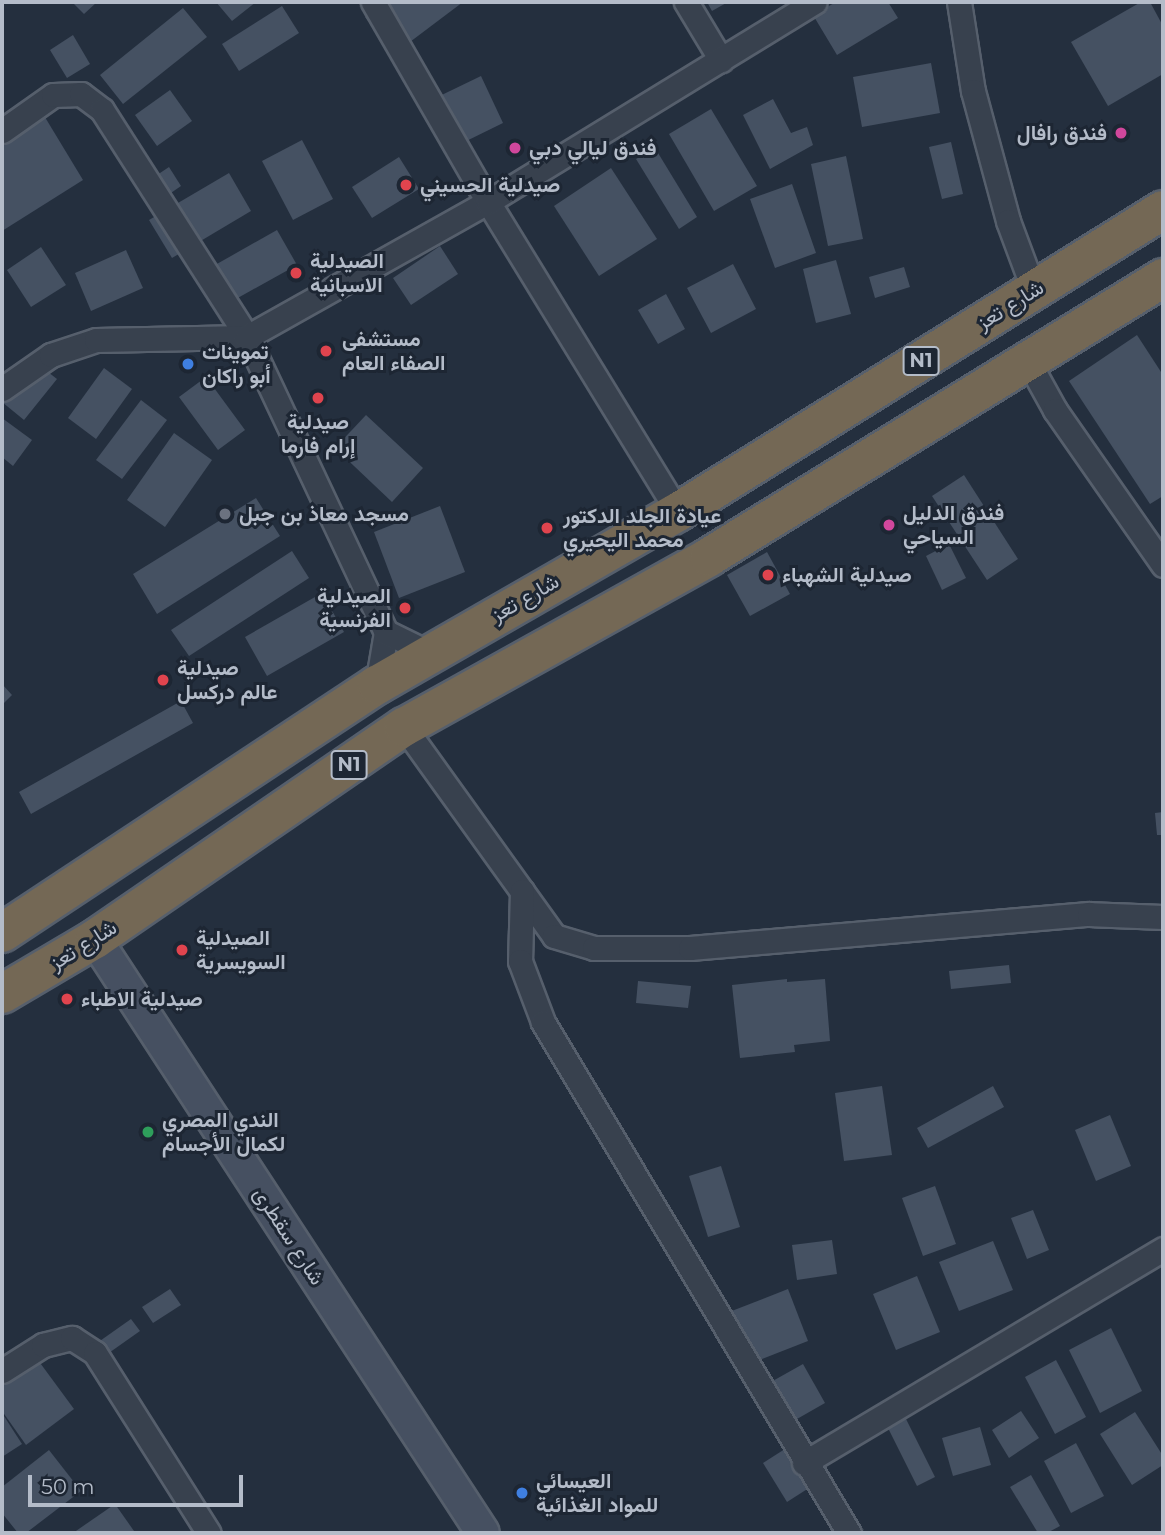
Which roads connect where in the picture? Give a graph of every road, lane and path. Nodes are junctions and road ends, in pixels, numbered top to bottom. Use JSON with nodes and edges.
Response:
{"nodes":[{"id":1,"x":373,"y":2,"type":"edge"},
{"id":2,"x":686,"y":2,"type":"edge"},
{"id":3,"x":815,"y":2,"type":"edge"},
{"id":4,"x":959,"y":2,"type":"edge"},
{"id":5,"x":721,"y":60,"type":"junction"},
{"id":6,"x":2,"y":131,"type":"edge"},
{"id":7,"x":488,"y":202,"type":"junction"},
{"id":8,"x":1163,"y":210,"type":"edge"},
{"id":9,"x":1163,"y":278,"type":"edge"},
{"id":10,"x":1034,"y":291,"type":"junction"},
{"id":11,"x":247,"y":337,"type":"junction"},
{"id":12,"x":1029,"y":363,"type":"junction"},
{"id":13,"x":2,"y":389,"type":"edge"},
{"id":14,"x":678,"y":512,"type":"junction"},
{"id":15,"x":1160,"y":555,"type":"edge"},
{"id":16,"x":709,"y":557,"type":"junction"},
{"id":17,"x":386,"y":632,"type":"junction"},
{"id":18,"x":429,"y":653,"type":"junction"},
{"id":19,"x":377,"y":685,"type":"junction"},
{"id":20,"x":404,"y":727,"type":"junction"},
{"id":21,"x":522,"y":891,"type":"junction"},
{"id":22,"x":69,"y":892,"type":"junction"},
{"id":23,"x":1163,"y":917,"type":"edge"},
{"id":24,"x":2,"y":933,"type":"edge"},
{"id":25,"x":95,"y":939,"type":"junction"},
{"id":26,"x":2,"y":994,"type":"edge"},
{"id":27,"x":1163,"y":1249,"type":"edge"},
{"id":28,"x":2,"y":1371,"type":"edge"},
{"id":29,"x":804,"y":1463,"type":"junction"},
{"id":30,"x":209,"y":1533,"type":"edge"},
{"id":31,"x":483,"y":1533,"type":"edge"},
{"id":32,"x":849,"y":1533,"type":"edge"}],
"edges":[{"from":1,"to":7,"type":"street"},
{"from":2,"to":5,"type":"street"},
{"from":3,"to":5,"type":"street"},
{"from":4,"to":10,"type":"street"},
{"from":5,"to":7,"type":"street"},
{"from":6,"to":11,"type":"street"},
{"from":7,"to":11,"type":"street"},
{"from":7,"to":14,"type":"street"},
{"from":8,"to":10,"type":"highway","name":"شارع تعز","number":"N1"},
{"from":9,"to":12,"type":"highway","name":"شارع تعز","number":"N1"},
{"from":10,"to":14,"type":"highway","name":"شارع تعز","number":"N1"},
{"from":11,"to":13,"type":"street"},
{"from":11,"to":17,"type":"street"},
{"from":12,"to":15,"type":"street"},
{"from":12,"to":16,"type":"highway","name":"شارع تعز","number":"N1"},
{"from":14,"to":16,"type":"highway"},
{"from":14,"to":18,"type":"highway","name":"شارع تعز","number":"N1"},
{"from":16,"to":20,"type":"highway","name":"شارع تعز","number":"N1"},
{"from":17,"to":18,"type":"street"},
{"from":17,"to":19,"type":"street"},
{"from":18,"to":19,"type":"highway","name":"شارع تعز","number":"N1"},
{"from":19,"to":22,"type":"highway","name":"شارع تعز","number":"N1"},
{"from":20,"to":21,"type":"street"},
{"from":20,"to":25,"type":"highway","name":"شارع تعز","number":"N1"},
{"from":21,"to":23,"type":"street"},
{"from":21,"to":29,"type":"street"},
{"from":22,"to":24,"type":"highway","name":"شارع تعز","number":"N1"},
{"from":22,"to":25,"type":"highway"},
{"from":25,"to":26,"type":"highway","name":"شارع تعز","number":"N1"},
{"from":25,"to":31,"type":"street","name":"شارع سقطرى"},
{"from":27,"to":29,"type":"street"},
{"from":28,"to":30,"type":"street"},
{"from":29,"to":32,"type":"street"}]}
